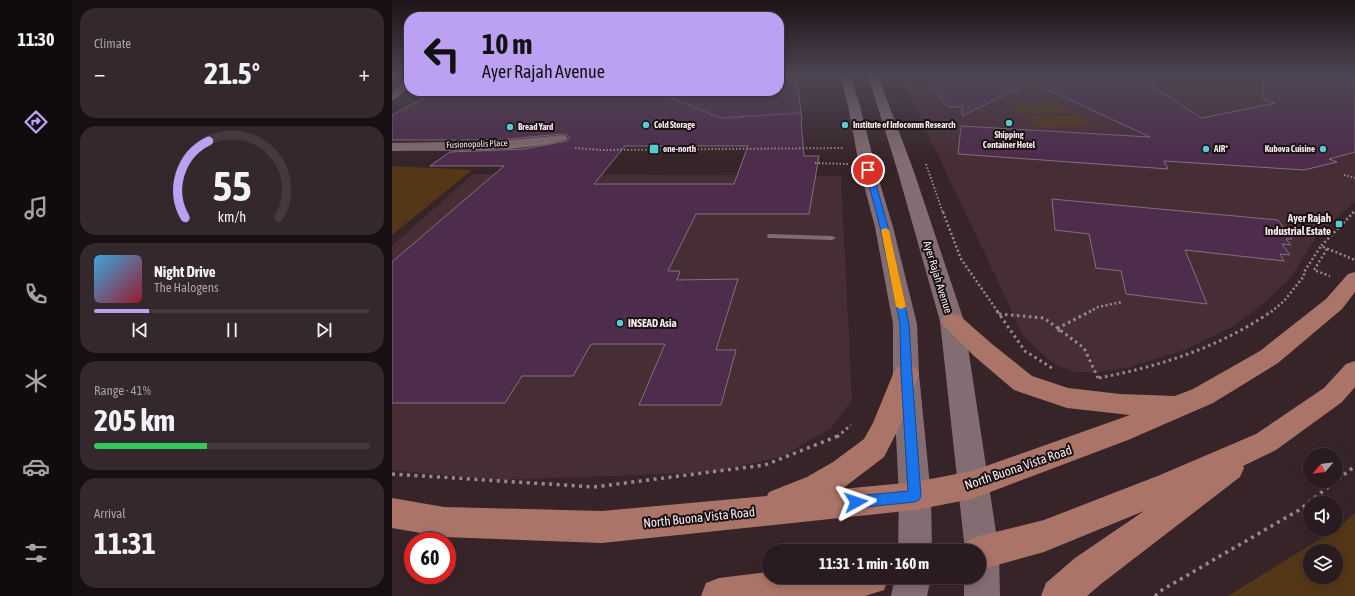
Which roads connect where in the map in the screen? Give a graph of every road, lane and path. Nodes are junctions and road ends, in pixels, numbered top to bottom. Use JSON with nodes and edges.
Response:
{"nodes":[{"id":1,"x":683,"y":104,"type":"edge"},
{"id":2,"x":853,"y":104,"type":"edge"},
{"id":3,"x":883,"y":104,"type":"edge"},
{"id":4,"x":801,"y":113,"type":"dead end"},
{"id":5,"x":562,"y":138,"type":"dead end"},
{"id":6,"x":546,"y":141,"type":"junction"},
{"id":7,"x":392,"y":147,"type":"edge"},
{"id":8,"x":864,"y":149,"type":"junction"},
{"id":9,"x":924,"y":158,"type":"dead end"},
{"id":10,"x":815,"y":163,"type":"dead end"},
{"id":11,"x":848,"y":164,"type":"dead end"},
{"id":12,"x":1344,"y":175,"type":"dead end"},
{"id":13,"x":1355,"y":178,"type":"edge"},
{"id":14,"x":1355,"y":210,"type":"edge"},
{"id":15,"x":771,"y":236,"type":"dead end"},
{"id":16,"x":832,"y":238,"type":"dead end"},
{"id":17,"x":1321,"y":246,"type":"junction"},
{"id":18,"x":1327,"y":249,"type":"junction"},
{"id":19,"x":1355,"y":260,"type":"edge"},
{"id":20,"x":1314,"y":270,"type":"dead end"},
{"id":21,"x":1355,"y":278,"type":"edge"},
{"id":22,"x":1122,"y":302,"type":"dead end"},
{"id":23,"x":999,"y":314,"type":"junction"},
{"id":24,"x":952,"y":321,"type":"junction"},
{"id":25,"x":1065,"y":332,"type":"junction"},
{"id":26,"x":1055,"y":370,"type":"dead end"},
{"id":27,"x":1355,"y":370,"type":"edge"},
{"id":28,"x":906,"y":374,"type":"junction"},
{"id":29,"x":1090,"y":378,"type":"dead end"},
{"id":30,"x":1098,"y":378,"type":"junction"},
{"id":31,"x":1178,"y":407,"type":"junction"},
{"id":32,"x":851,"y":426,"type":"dead end"},
{"id":33,"x":1266,"y":442,"type":"junction"},
{"id":34,"x":1355,"y":466,"type":"edge"},
{"id":35,"x":392,"y":474,"type":"edge"},
{"id":36,"x":972,"y":484,"type":"junction"},
{"id":37,"x":915,"y":496,"type":"junction"},
{"id":38,"x":755,"y":512,"type":"junction"},
{"id":39,"x":392,"y":513,"type":"edge"},
{"id":40,"x":915,"y":544,"type":"edge"},
{"id":41,"x":979,"y":544,"type":"edge"},
{"id":42,"x":986,"y":550,"type":"edge"},
{"id":43,"x":828,"y":584,"type":"edge"},
{"id":44,"x":912,"y":584,"type":"edge"},
{"id":45,"x":981,"y":584,"type":"edge"},
{"id":46,"x":719,"y":596,"type":"edge"},
{"id":47,"x":909,"y":596,"type":"edge"},
{"id":48,"x":982,"y":596,"type":"edge"},
{"id":49,"x":1059,"y":596,"type":"edge"},
{"id":50,"x":1155,"y":596,"type":"edge"}],
"edges":[{"from":1,"to":4,"type":"path"},
{"from":2,"to":8,"type":"street"},
{"from":3,"to":24,"type":"street","name":"Ayer Rajah Avenue"},
{"from":5,"to":6,"type":"street","name":"Fusionopolis Place"},
{"from":6,"to":7,"type":"street","name":"Fusionopolis Place"},
{"from":6,"to":8,"type":"path"},
{"from":8,"to":28,"type":"street"},
{"from":9,"to":23,"type":"path"},
{"from":10,"to":11,"type":"path"},
{"from":12,"to":13,"type":"path"},
{"from":14,"to":17,"type":"path"},
{"from":15,"to":16,"type":"lane"},
{"from":17,"to":18,"type":"path"},
{"from":17,"to":30,"type":"path"},
{"from":18,"to":19,"type":"path"},
{"from":18,"to":20,"type":"path"},
{"from":21,"to":31,"type":"main road","name":"North Buona Vista Road"},
{"from":22,"to":25,"type":"path"},
{"from":23,"to":25,"type":"path"},
{"from":23,"to":26,"type":"path"},
{"from":24,"to":31,"type":"main road"},
{"from":24,"to":36,"type":"street","name":"Ayer Rajah Avenue"},
{"from":25,"to":30,"type":"path"},
{"from":27,"to":33,"type":"main road"},
{"from":28,"to":37,"type":"street"},
{"from":28,"to":38,"type":"main road"},
{"from":29,"to":30,"type":"path"},
{"from":31,"to":36,"type":"main road","name":"North Buona Vista Road"},
{"from":32,"to":35,"type":"path"},
{"from":33,"to":42,"type":"main road"},
{"from":33,"to":49,"type":"main road"},
{"from":34,"to":50,"type":"path"},
{"from":36,"to":37,"type":"main road","name":"North Buona Vista Road"},
{"from":36,"to":41,"type":"street","name":"Ayer Rajah Avenue"},
{"from":37,"to":38,"type":"main road","name":"North Buona Vista Road"},
{"from":37,"to":40,"type":"street"},
{"from":38,"to":39,"type":"main road","name":"North Buona Vista Road"},
{"from":43,"to":46,"type":"main road"},
{"from":44,"to":47,"type":"street"},
{"from":45,"to":48,"type":"street","name":"Ayer Rajah Avenue"}]}
